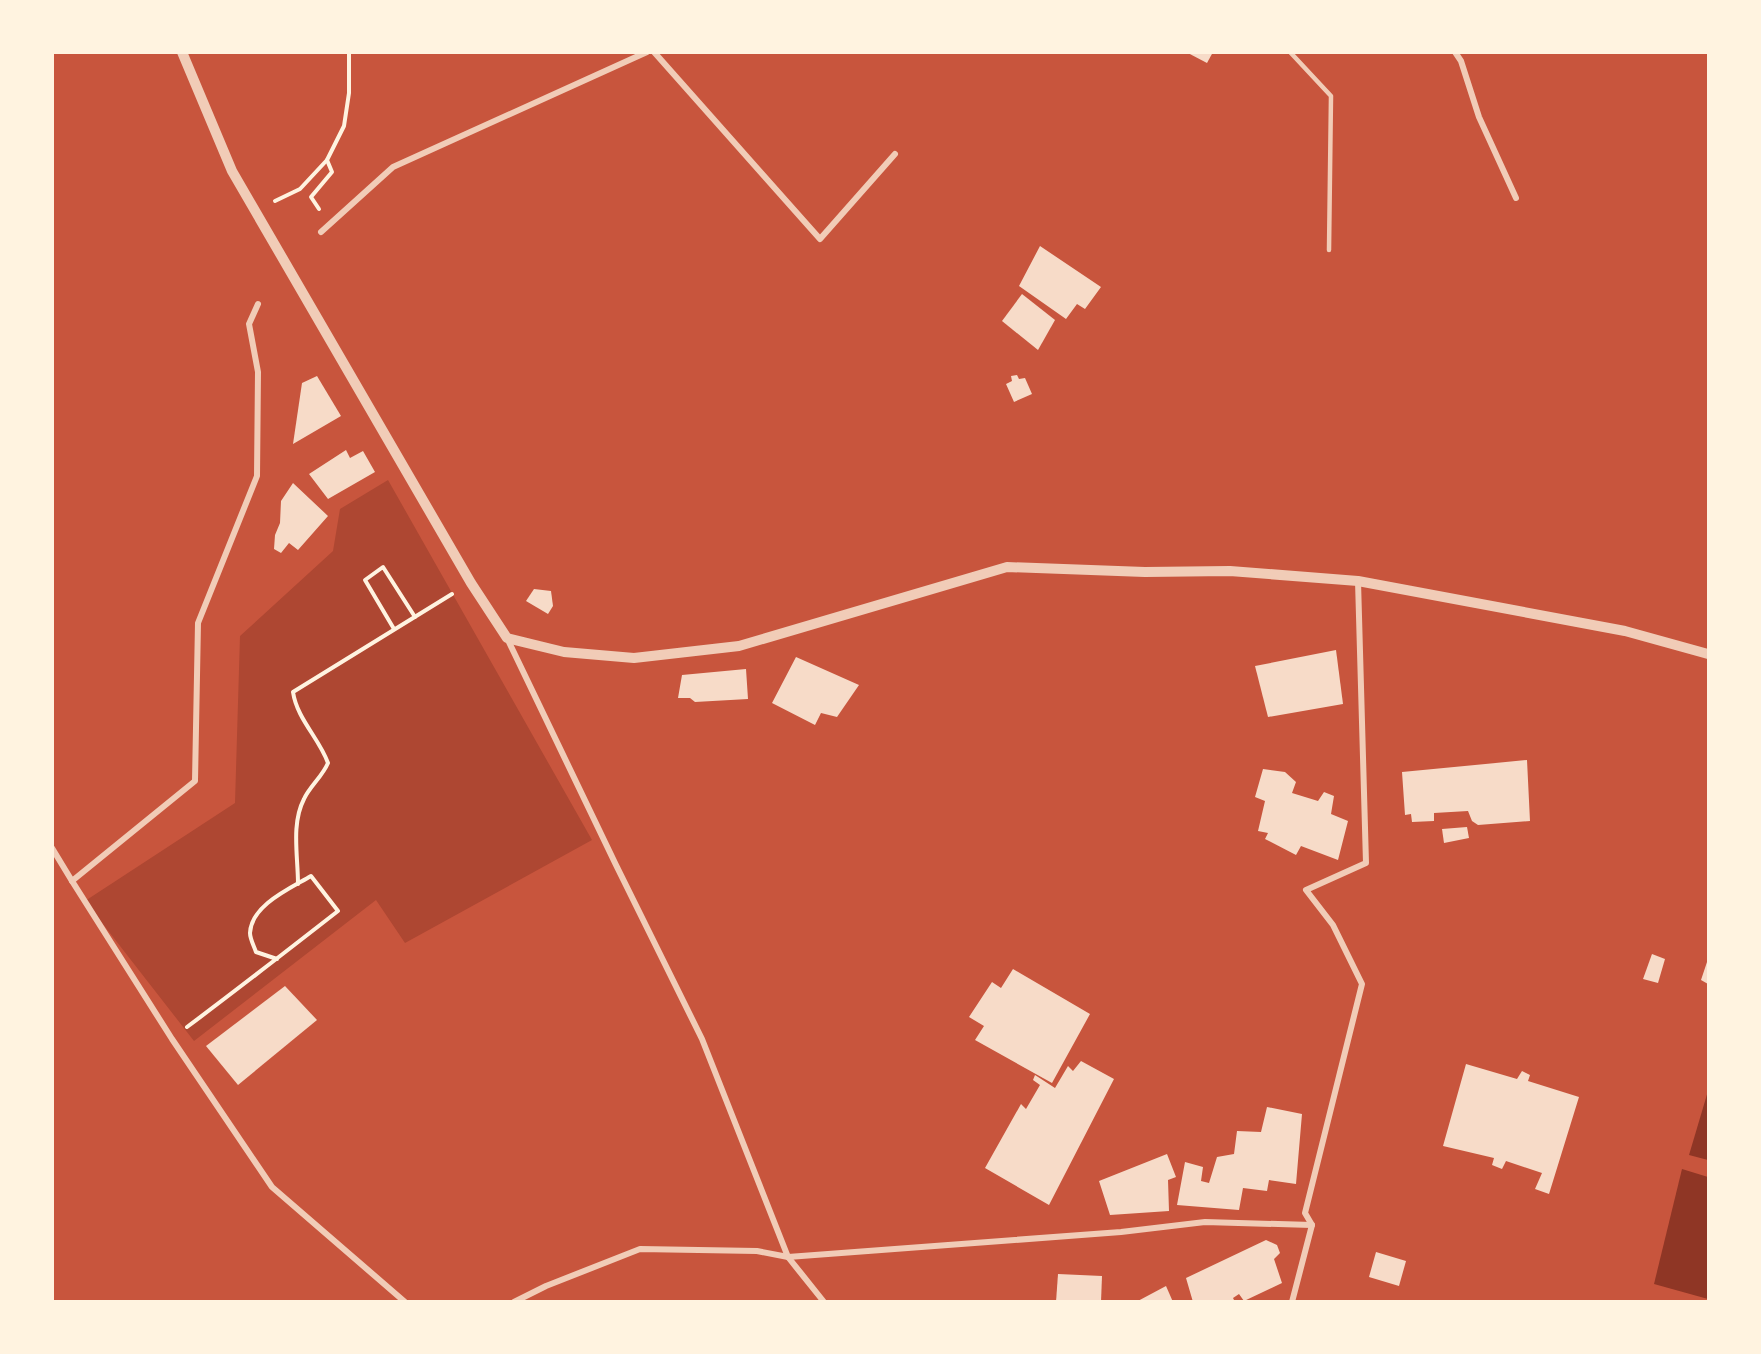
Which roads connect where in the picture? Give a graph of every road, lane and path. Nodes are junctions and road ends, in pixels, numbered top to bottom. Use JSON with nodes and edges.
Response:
{"nodes":[{"id":1,"x":182,"y":52,"type":"edge"},
{"id":2,"x":349,"y":52,"type":"edge"},
{"id":3,"x":647,"y":52,"type":"edge"},
{"id":4,"x":654,"y":52,"type":"edge"},
{"id":5,"x":1290,"y":52,"type":"edge"},
{"id":6,"x":1455,"y":52,"type":"edge"},
{"id":7,"x":894,"y":154,"type":"dead end"},
{"id":8,"x":327,"y":160,"type":"junction"},
{"id":9,"x":1516,"y":198,"type":"dead end"},
{"id":10,"x":255,"y":211,"type":"junction"},
{"id":11,"x":330,"y":224,"type":"junction"},
{"id":12,"x":321,"y":232,"type":"dead end"},
{"id":13,"x":1329,"y":250,"type":"dead end"},
{"id":14,"x":258,"y":304,"type":"dead end"},
{"id":15,"x":1358,"y":581,"type":"junction"},
{"id":16,"x":471,"y":583,"type":"junction"},
{"id":17,"x":415,"y":617,"type":"junction"},
{"id":18,"x":394,"y":629,"type":"junction"},
{"id":19,"x":507,"y":638,"type":"junction"},
{"id":20,"x":1708,"y":654,"type":"edge"},
{"id":21,"x":52,"y":848,"type":"edge"},
{"id":22,"x":72,"y":881,"type":"junction"},
{"id":23,"x":298,"y":884,"type":"junction"},
{"id":24,"x":277,"y":958,"type":"junction"},
{"id":25,"x":172,"y":1039,"type":"junction"},
{"id":26,"x":1312,"y":1225,"type":"junction"},
{"id":27,"x":788,"y":1257,"type":"junction"},
{"id":28,"x":405,"y":1302,"type":"edge"},
{"id":29,"x":514,"y":1302,"type":"edge"},
{"id":30,"x":824,"y":1302,"type":"edge"},
{"id":31,"x":1292,"y":1302,"type":"edge"}],
"edges":[{"from":1,"to":10,"type":"street"},
{"from":2,"to":8,"type":"path"},
{"from":3,"to":11,"type":"street"},
{"from":4,"to":7,"type":"street"},
{"from":5,"to":13,"type":"lane"},
{"from":6,"to":9,"type":"street"},
{"from":8,"to":10,"type":"path"},
{"from":8,"to":11,"type":"path"},
{"from":10,"to":16,"type":"street"},
{"from":11,"to":12,"type":"street"},
{"from":14,"to":22,"type":"street"},
{"from":15,"to":19,"type":"street"},
{"from":15,"to":20,"type":"street"},
{"from":15,"to":26,"type":"street"},
{"from":16,"to":17,"type":"path"},
{"from":16,"to":19,"type":"street"},
{"from":17,"to":18,"type":"path"},
{"from":17,"to":18,"type":"path"},
{"from":18,"to":23,"type":"path"},
{"from":19,"to":27,"type":"street"},
{"from":21,"to":22,"type":"street"},
{"from":22,"to":25,"type":"street"},
{"from":23,"to":24,"type":"path"},
{"from":23,"to":24,"type":"path"},
{"from":24,"to":25,"type":"path"},
{"from":25,"to":28,"type":"street"},
{"from":26,"to":27,"type":"street"},
{"from":26,"to":31,"type":"street"},
{"from":27,"to":29,"type":"street"},
{"from":27,"to":30,"type":"street"}]}
